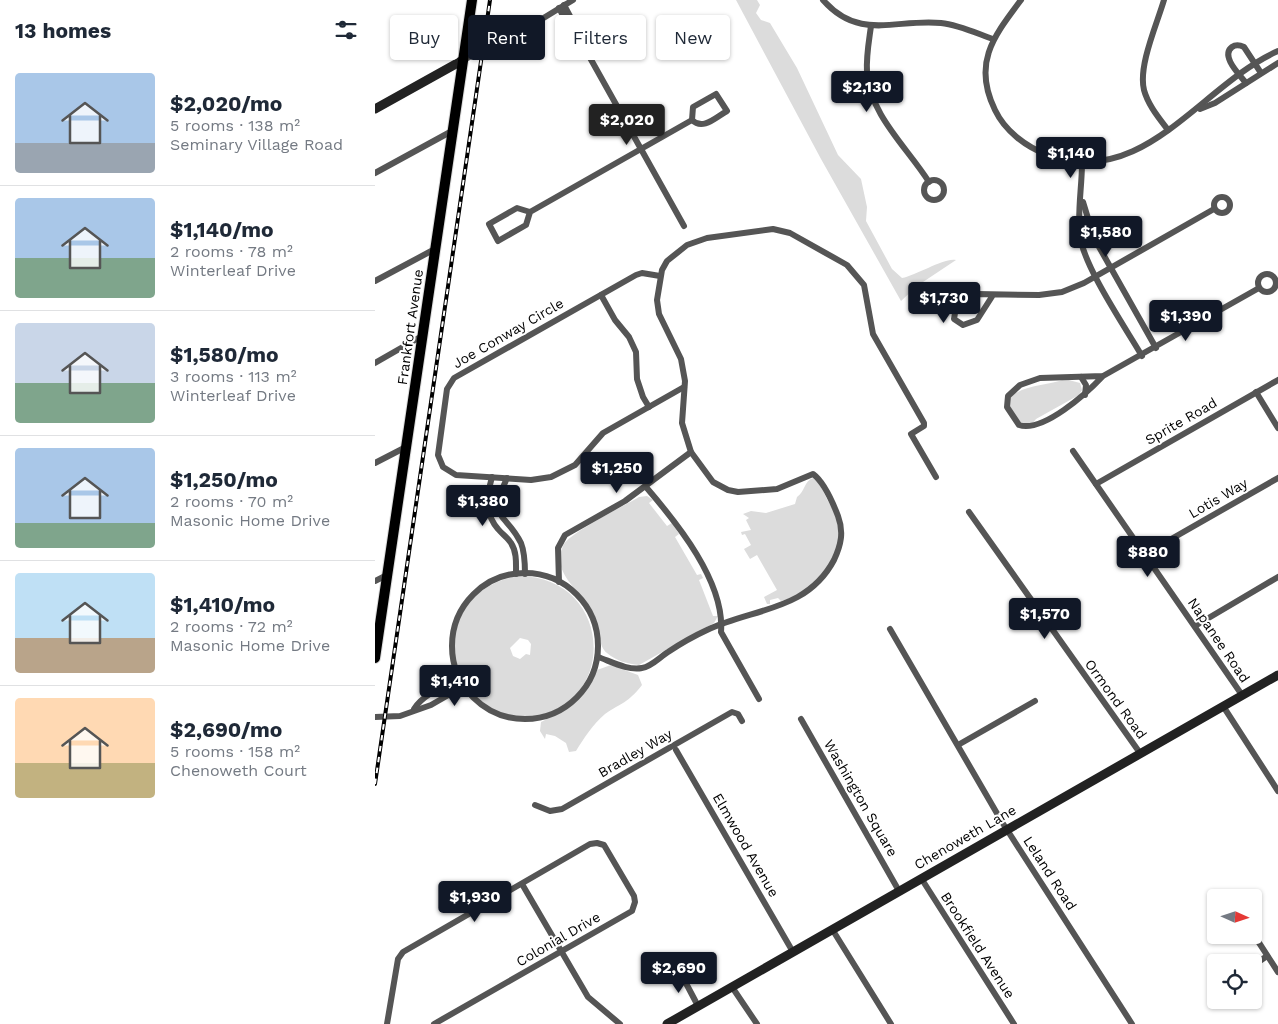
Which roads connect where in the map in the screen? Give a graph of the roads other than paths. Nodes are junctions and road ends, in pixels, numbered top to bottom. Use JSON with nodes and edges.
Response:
{"nodes":[{"id":1,"x":472,"y":0,"type":"edge"},
{"id":2,"x":573,"y":0,"type":"edge"},
{"id":3,"x":823,"y":0,"type":"edge"},
{"id":4,"x":1021,"y":0,"type":"edge"},
{"id":5,"x":1164,"y":0,"type":"edge"},
{"id":6,"x":562,"y":7,"type":"junction"},
{"id":7,"x":871,"y":26,"type":"junction"},
{"id":8,"x":993,"y":39,"type":"junction"},
{"id":9,"x":1278,"y":51,"type":"edge"},
{"id":10,"x":463,"y":60,"type":"junction"},
{"id":11,"x":1278,"y":63,"type":"edge"},
{"id":12,"x":1255,"y":65,"type":"junction"},
{"id":13,"x":1261,"y":73,"type":"junction"},
{"id":14,"x":1241,"y":76,"type":"junction"},
{"id":15,"x":1246,"y":83,"type":"junction"},
{"id":16,"x":375,"y":109,"type":"edge"},
{"id":17,"x":1197,"y":110,"type":"junction"},
{"id":18,"x":692,"y":120,"type":"junction"},
{"id":19,"x":1169,"y":130,"type":"junction"},
{"id":20,"x":452,"y":131,"type":"junction"},
{"id":21,"x":641,"y":149,"type":"junction"},
{"id":22,"x":1082,"y":163,"type":"junction"},
{"id":23,"x":375,"y":174,"type":"edge"},
{"id":24,"x":929,"y":182,"type":"dead end"},
{"id":25,"x":1082,"y":196,"type":"junction"},
{"id":26,"x":1214,"y":209,"type":"dead end"},
{"id":27,"x":531,"y":212,"type":"junction"},
{"id":28,"x":685,"y":226,"type":"dead end"},
{"id":29,"x":435,"y":249,"type":"junction"},
{"id":30,"x":1110,"y":268,"type":"junction"},
{"id":31,"x":660,"y":276,"type":"junction"},
{"id":32,"x":1096,"y":276,"type":"junction"},
{"id":33,"x":376,"y":279,"type":"edge"},
{"id":34,"x":1259,"y":288,"type":"dead end"},
{"id":35,"x":601,"y":295,"type":"junction"},
{"id":36,"x":993,"y":295,"type":"junction"},
{"id":37,"x":422,"y":336,"type":"junction"},
{"id":38,"x":1156,"y":348,"type":"junction"},
{"id":39,"x":1142,"y":356,"type":"junction"},
{"id":40,"x":375,"y":362,"type":"edge"},
{"id":41,"x":1103,"y":376,"type":"junction"},
{"id":42,"x":1081,"y":377,"type":"junction"},
{"id":43,"x":1278,"y":380,"type":"edge"},
{"id":44,"x":684,"y":388,"type":"junction"},
{"id":45,"x":1256,"y":392,"type":"junction"},
{"id":46,"x":1085,"y":395,"type":"junction"},
{"id":47,"x":649,"y":407,"type":"junction"},
{"id":48,"x":1278,"y":428,"type":"edge"},
{"id":49,"x":406,"y":448,"type":"junction"},
{"id":50,"x":1073,"y":451,"type":"dead end"},
{"id":51,"x":691,"y":452,"type":"junction"},
{"id":52,"x":375,"y":464,"type":"edge"},
{"id":53,"x":492,"y":477,"type":"junction"},
{"id":54,"x":936,"y":477,"type":"dead end"},
{"id":55,"x":507,"y":478,"type":"junction"},
{"id":56,"x":1278,"y":478,"type":"edge"},
{"id":57,"x":1096,"y":484,"type":"junction"},
{"id":58,"x":646,"y":487,"type":"junction"},
{"id":59,"x":969,"y":512,"type":"dead end"},
{"id":60,"x":1145,"y":554,"type":"junction"},
{"id":61,"x":516,"y":574,"type":"junction"},
{"id":62,"x":525,"y":574,"type":"junction"},
{"id":63,"x":387,"y":575,"type":"junction"},
{"id":64,"x":1278,"y":577,"type":"edge"},
{"id":65,"x":375,"y":581,"type":"edge"},
{"id":66,"x":559,"y":582,"type":"junction"},
{"id":67,"x":722,"y":624,"type":"junction"},
{"id":68,"x":1195,"y":626,"type":"junction"},
{"id":69,"x":890,"y":629,"type":"dead end"},
{"id":70,"x":598,"y":656,"type":"junction"},
{"id":71,"x":375,"y":658,"type":"edge"},
{"id":72,"x":1278,"y":675,"type":"edge"},
{"id":73,"x":460,"y":678,"type":"junction"},
{"id":74,"x":462,"y":687,"type":"junction"},
{"id":75,"x":1241,"y":695,"type":"junction"},
{"id":76,"x":759,"y":699,"type":"dead end"},
{"id":77,"x":1035,"y":701,"type":"dead end"},
{"id":78,"x":1223,"y":706,"type":"junction"},
{"id":79,"x":414,"y":709,"type":"junction"},
{"id":80,"x":375,"y":717,"type":"edge"},
{"id":81,"x":801,"y":719,"type":"dead end"},
{"id":82,"x":741,"y":721,"type":"dead end"},
{"id":83,"x":958,"y":745,"type":"junction"},
{"id":84,"x":676,"y":750,"type":"dead end"},
{"id":85,"x":1140,"y":753,"type":"junction"},
{"id":86,"x":1278,"y":791,"type":"edge"},
{"id":87,"x":535,"y":805,"type":"dead end"},
{"id":88,"x":1007,"y":829,"type":"junction"},
{"id":89,"x":921,"y":878,"type":"junction"},
{"id":90,"x":522,"y":884,"type":"junction"},
{"id":91,"x":899,"y":891,"type":"junction"},
{"id":92,"x":832,"y":929,"type":"junction"},
{"id":93,"x":1260,"y":944,"type":"edge"},
{"id":94,"x":561,"y":952,"type":"junction"},
{"id":95,"x":793,"y":952,"type":"junction"},
{"id":96,"x":1267,"y":956,"type":"junction"},
{"id":97,"x":1262,"y":959,"type":"edge"},
{"id":98,"x":679,"y":970,"type":"dead end"},
{"id":99,"x":1278,"y":972,"type":"edge"},
{"id":100,"x":732,"y":987,"type":"junction"},
{"id":101,"x":698,"y":1006,"type":"junction"},
{"id":102,"x":387,"y":1024,"type":"edge"},
{"id":103,"x":434,"y":1024,"type":"edge"},
{"id":104,"x":620,"y":1024,"type":"edge"},
{"id":105,"x":667,"y":1024,"type":"edge"},
{"id":106,"x":757,"y":1024,"type":"edge"},
{"id":107,"x":891,"y":1024,"type":"edge"},
{"id":108,"x":1014,"y":1024,"type":"edge"},
{"id":109,"x":1132,"y":1024,"type":"edge"}],
"edges":[{"from":1,"to":10,"type":"main road","name":"Frankfort Avenue"},
{"from":2,"to":6,"type":"street"},
{"from":3,"to":7,"type":"street"},
{"from":4,"to":8,"type":"street"},
{"from":5,"to":19,"type":"street"},
{"from":6,"to":10,"type":"street"},
{"from":6,"to":21,"type":"street"},
{"from":7,"to":8,"type":"street"},
{"from":7,"to":24,"type":"street"},
{"from":8,"to":22,"type":"street"},
{"from":9,"to":12,"type":"street"},
{"from":10,"to":16,"type":"main road"},
{"from":10,"to":20,"type":"main road","name":"Frankfort Avenue"},
{"from":11,"to":13,"type":"street"},
{"from":12,"to":13,"type":"street"},
{"from":12,"to":14,"type":"street"},
{"from":12,"to":14,"type":"street"},
{"from":13,"to":15,"type":"street"},
{"from":14,"to":15,"type":"street"},
{"from":14,"to":17,"type":"street"},
{"from":15,"to":17,"type":"street"},
{"from":17,"to":19,"type":"street"},
{"from":18,"to":18,"type":"street"},
{"from":18,"to":21,"type":"street"},
{"from":19,"to":22,"type":"street"},
{"from":20,"to":23,"type":"street"},
{"from":20,"to":29,"type":"main road","name":"Frankfort Avenue"},
{"from":21,"to":27,"type":"street"},
{"from":21,"to":28,"type":"street"},
{"from":22,"to":25,"type":"street"},
{"from":25,"to":30,"type":"street"},
{"from":25,"to":32,"type":"street"},
{"from":26,"to":30,"type":"street"},
{"from":27,"to":27,"type":"street"},
{"from":29,"to":33,"type":"street"},
{"from":29,"to":37,"type":"main road","name":"Frankfort Avenue"},
{"from":30,"to":32,"type":"street"},
{"from":30,"to":38,"type":"street"},
{"from":31,"to":35,"type":"street","name":"Joe Conway Circle"},
{"from":31,"to":44,"type":"street"},
{"from":31,"to":54,"type":"street"},
{"from":32,"to":36,"type":"street"},
{"from":32,"to":39,"type":"street"},
{"from":34,"to":38,"type":"street"},
{"from":35,"to":47,"type":"street"},
{"from":35,"to":53,"type":"street","name":"Joe Conway Circle"},
{"from":36,"to":36,"type":"street"},
{"from":37,"to":40,"type":"street"},
{"from":37,"to":49,"type":"main road","name":"Frankfort Avenue"},
{"from":38,"to":39,"type":"street"},
{"from":39,"to":41,"type":"street"},
{"from":41,"to":42,"type":"street"},
{"from":41,"to":46,"type":"street"},
{"from":42,"to":46,"type":"street"},
{"from":42,"to":46,"type":"street"},
{"from":43,"to":45,"type":"street","name":"Sprite Road"},
{"from":44,"to":47,"type":"street","name":"Joe Conway Circle"},
{"from":44,"to":51,"type":"street"},
{"from":45,"to":48,"type":"street"},
{"from":45,"to":57,"type":"street","name":"Sprite Road"},
{"from":47,"to":55,"type":"street","name":"Joe Conway Circle"},
{"from":49,"to":52,"type":"street"},
{"from":49,"to":63,"type":"main road","name":"Frankfort Avenue"},
{"from":50,"to":57,"type":"street","name":"Napanee Road"},
{"from":51,"to":58,"type":"street"},
{"from":51,"to":67,"type":"street"},
{"from":53,"to":55,"type":"street","name":"Joe Conway Circle"},
{"from":53,"to":61,"type":"street"},
{"from":55,"to":62,"type":"street"},
{"from":56,"to":60,"type":"street","name":"Lotis Way"},
{"from":57,"to":60,"type":"street","name":"Napanee Road"},
{"from":58,"to":66,"type":"street"},
{"from":58,"to":67,"type":"street"},
{"from":59,"to":85,"type":"street","name":"Ormond Road"},
{"from":60,"to":68,"type":"street","name":"Napanee Road"},
{"from":61,"to":62,"type":"street"},
{"from":61,"to":73,"type":"street"},
{"from":62,"to":66,"type":"street"},
{"from":63,"to":65,"type":"street"},
{"from":63,"to":71,"type":"main road","name":"Frankfort Avenue"},
{"from":64,"to":68,"type":"street"},
{"from":66,"to":70,"type":"street"},
{"from":67,"to":70,"type":"street"},
{"from":67,"to":76,"type":"street"},
{"from":68,"to":75,"type":"street","name":"Napanee Road"},
{"from":69,"to":83,"type":"street","name":"Leland Road"},
{"from":70,"to":74,"type":"street"},
{"from":72,"to":75,"type":"main road","name":"Chenoweth Lane"},
{"from":73,"to":74,"type":"street"},
{"from":73,"to":79,"type":"street"},
{"from":74,"to":79,"type":"street"},
{"from":75,"to":78,"type":"main road","name":"Chenoweth Lane"},
{"from":77,"to":83,"type":"street"},
{"from":78,"to":85,"type":"main road","name":"Chenoweth Lane"},
{"from":78,"to":86,"type":"street"},
{"from":79,"to":80,"type":"street"},
{"from":81,"to":91,"type":"street","name":"Washington Square"},
{"from":82,"to":87,"type":"street","name":"Bradley Way"},
{"from":83,"to":88,"type":"street","name":"Leland Road"},
{"from":84,"to":95,"type":"street","name":"Elmwood Avenue"},
{"from":85,"to":88,"type":"main road","name":"Chenoweth Lane"},
{"from":88,"to":89,"type":"main road","name":"Chenoweth Lane"},
{"from":88,"to":109,"type":"street","name":"Leland Road"},
{"from":89,"to":91,"type":"main road","name":"Chenoweth Lane"},
{"from":89,"to":108,"type":"street","name":"Brookfield Avenue"},
{"from":90,"to":94,"type":"street"},
{"from":90,"to":94,"type":"street","name":"Colonial Drive"},
{"from":90,"to":102,"type":"street"},
{"from":91,"to":92,"type":"main road","name":"Chenoweth Lane"},
{"from":92,"to":95,"type":"main road","name":"Chenoweth Lane"},
{"from":92,"to":107,"type":"street"},
{"from":93,"to":96,"type":"street"},
{"from":94,"to":103,"type":"street","name":"Colonial Drive"},
{"from":94,"to":104,"type":"street"},
{"from":95,"to":100,"type":"main road","name":"Chenoweth Lane"},
{"from":96,"to":97,"type":"street"},
{"from":96,"to":99,"type":"street"},
{"from":98,"to":101,"type":"street"},
{"from":100,"to":101,"type":"main road","name":"Chenoweth Lane"},
{"from":100,"to":106,"type":"street"},
{"from":101,"to":105,"type":"main road","name":"Chenoweth Lane"}]}
